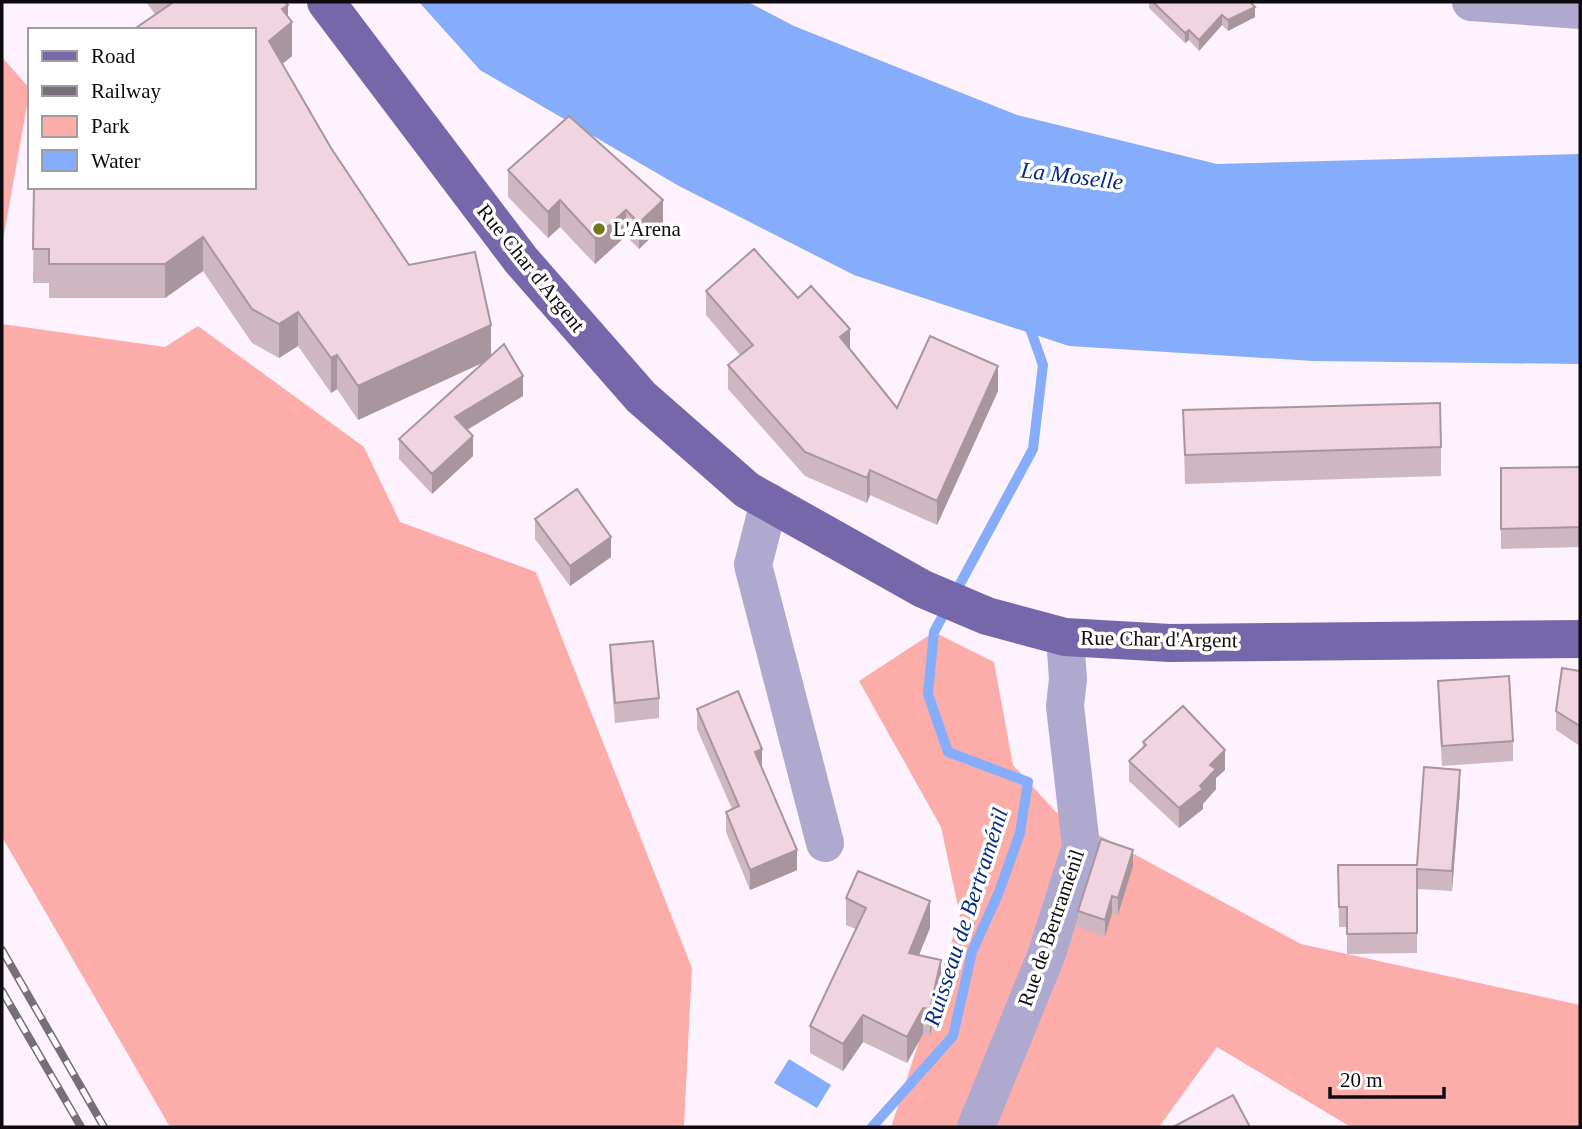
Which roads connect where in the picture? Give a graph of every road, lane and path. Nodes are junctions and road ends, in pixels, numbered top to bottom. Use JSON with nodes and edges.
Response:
{"nodes":[{"id":1,"x":326,"y":2,"type":"edge"},
{"id":2,"x":1471,"y":2,"type":"edge"},
{"id":3,"x":1580,"y":10,"type":"edge"},
{"id":4,"x":769,"y":502,"type":"junction"},
{"id":5,"x":1065,"y":637,"type":"junction"},
{"id":6,"x":1580,"y":639,"type":"edge"},
{"id":7,"x":825,"y":844,"type":"dead end"},
{"id":8,"x":976,"y":1127,"type":"edge"}],
"edges":[{"from":1,"to":4,"type":"main road","name":"Rue Char d'Argent"},
{"from":2,"to":3,"type":"street"},
{"from":4,"to":5,"type":"main road","name":"Rue Char d'Argent"},
{"from":4,"to":7,"type":"street"},
{"from":5,"to":6,"type":"main road","name":"Rue Char d'Argent"},
{"from":5,"to":8,"type":"street","name":"Rue de Bertraménil"}]}
